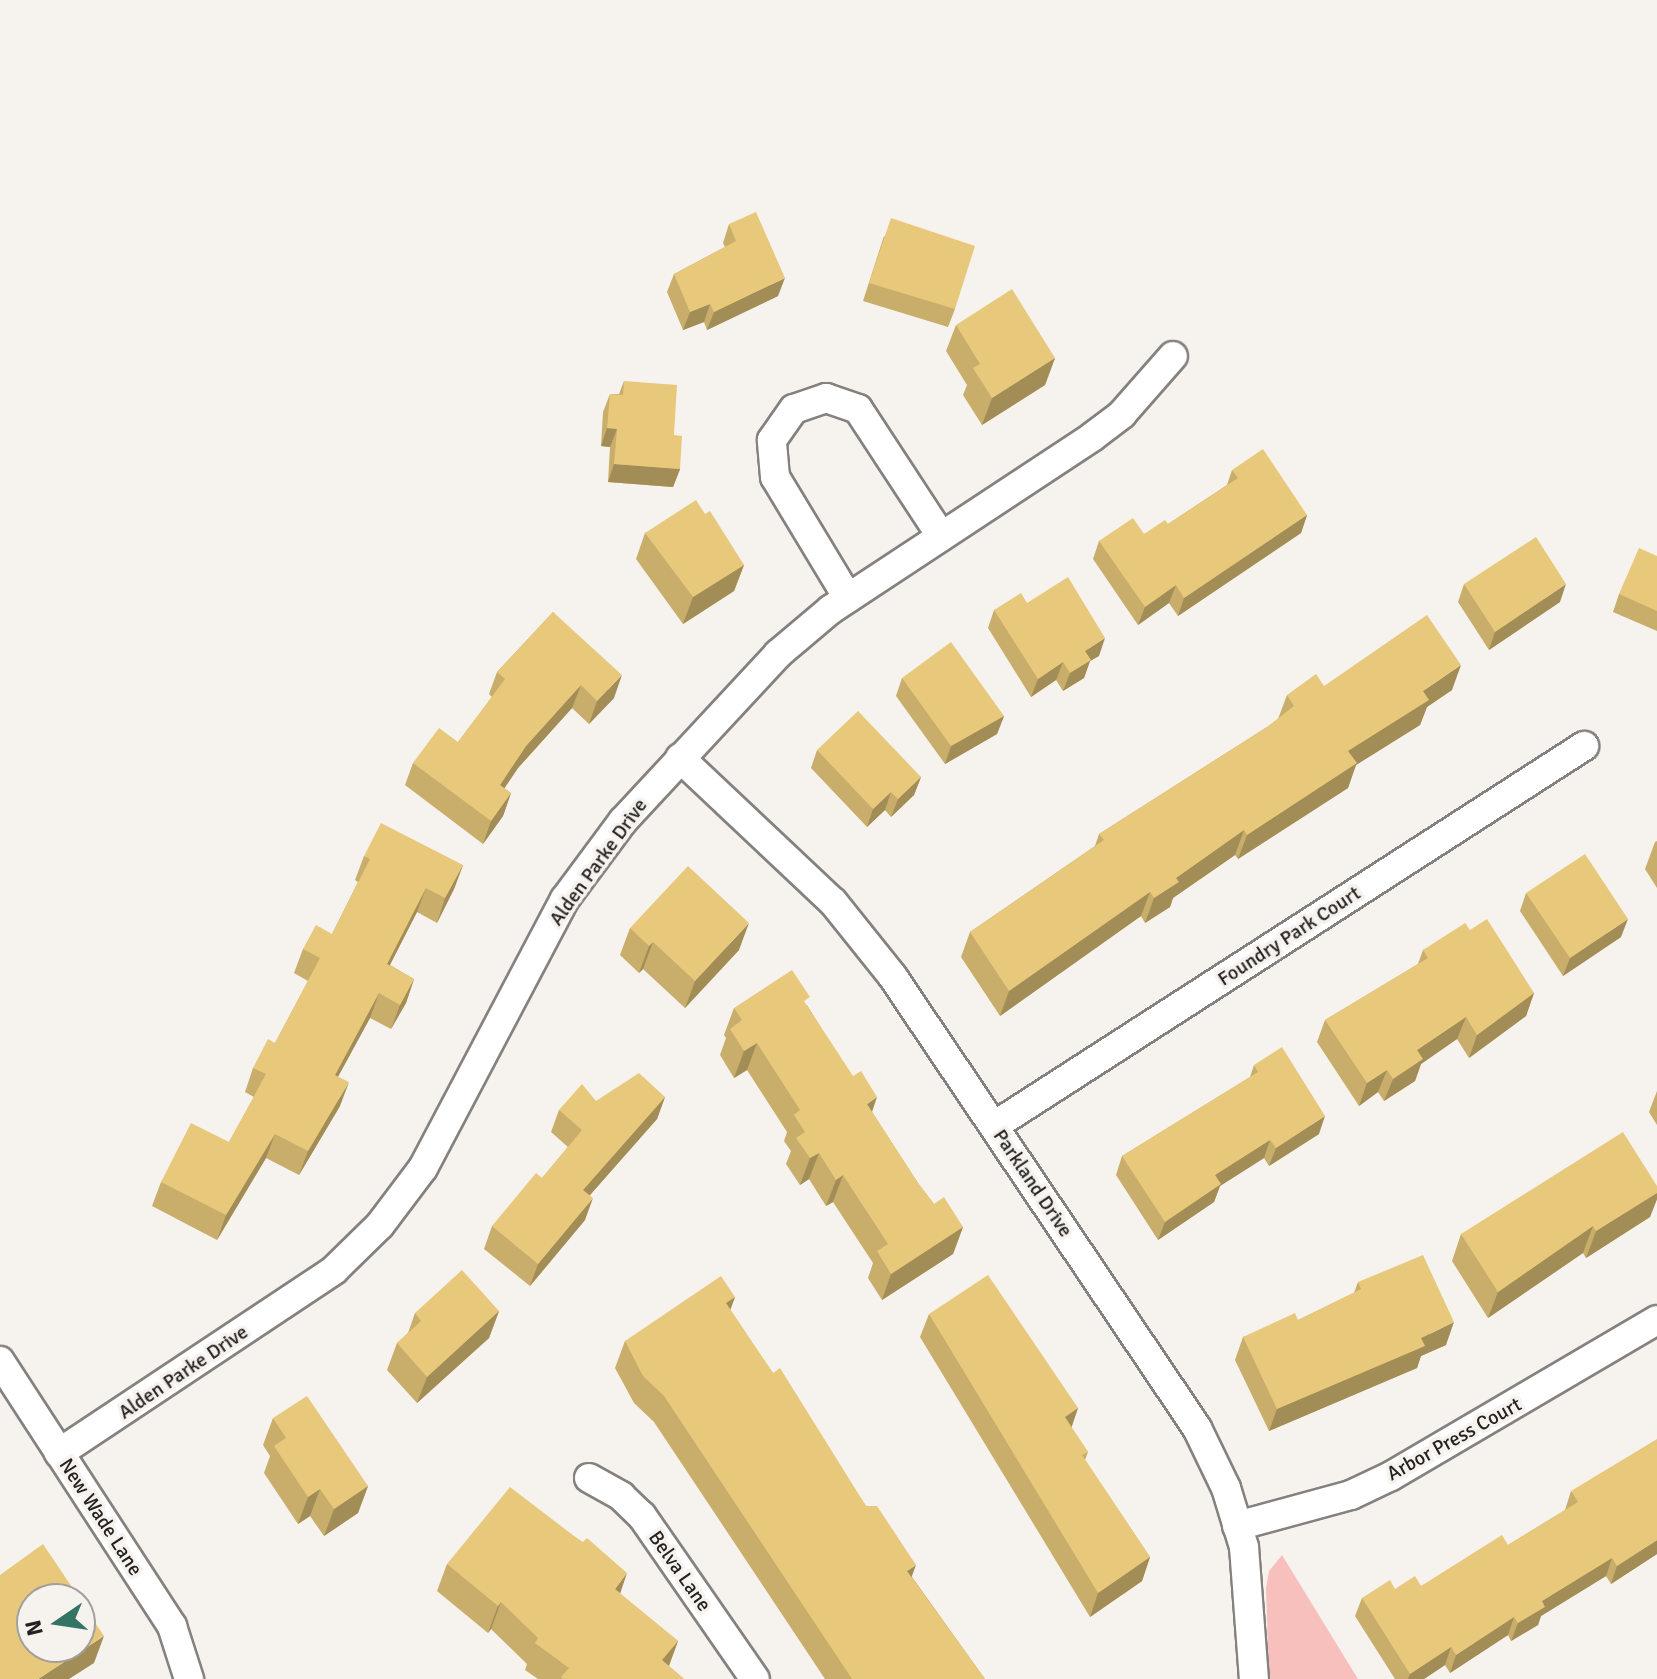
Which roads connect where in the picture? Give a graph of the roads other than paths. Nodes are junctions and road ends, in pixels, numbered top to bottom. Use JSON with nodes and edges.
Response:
{"nodes":[{"id":1,"x":1173,"y":356,"type":"dead end"},
{"id":2,"x":941,"y":536,"type":"junction"},
{"id":3,"x":848,"y":598,"type":"junction"},
{"id":4,"x":1584,"y":746,"type":"dead end"},
{"id":5,"x":680,"y":758,"type":"junction"},
{"id":6,"x":994,"y":1126,"type":"junction"},
{"id":7,"x":1657,"y":1320,"type":"edge"},
{"id":8,"x":0,"y":1361,"type":"edge"},
{"id":9,"x":59,"y":1453,"type":"junction"},
{"id":10,"x":589,"y":1478,"type":"dead end"},
{"id":11,"x":1237,"y":1526,"type":"junction"},
{"id":12,"x":189,"y":1679,"type":"edge"},
{"id":13,"x":755,"y":1679,"type":"edge"},
{"id":14,"x":1254,"y":1679,"type":"edge"}],
"edges":[{"from":1,"to":2,"type":"street","name":"Alden Parke Drive"},
{"from":2,"to":3,"type":"street","name":"Alden Parke Drive"},
{"from":2,"to":3,"type":"street"},
{"from":3,"to":5,"type":"street","name":"Alden Parke Drive"},
{"from":4,"to":6,"type":"street","name":"Foundry Park Court"},
{"from":5,"to":6,"type":"street","name":"Parkland Drive"},
{"from":5,"to":9,"type":"street","name":"Alden Parke Drive"},
{"from":6,"to":11,"type":"street","name":"Parkland Drive"},
{"from":7,"to":11,"type":"street","name":"Arbor Press Court"},
{"from":8,"to":9,"type":"street","name":"New Wade Lane"},
{"from":9,"to":12,"type":"street","name":"New Wade Lane"},
{"from":10,"to":13,"type":"street","name":"Belva Lane"},
{"from":11,"to":14,"type":"street","name":"Parkland Drive"}]}
